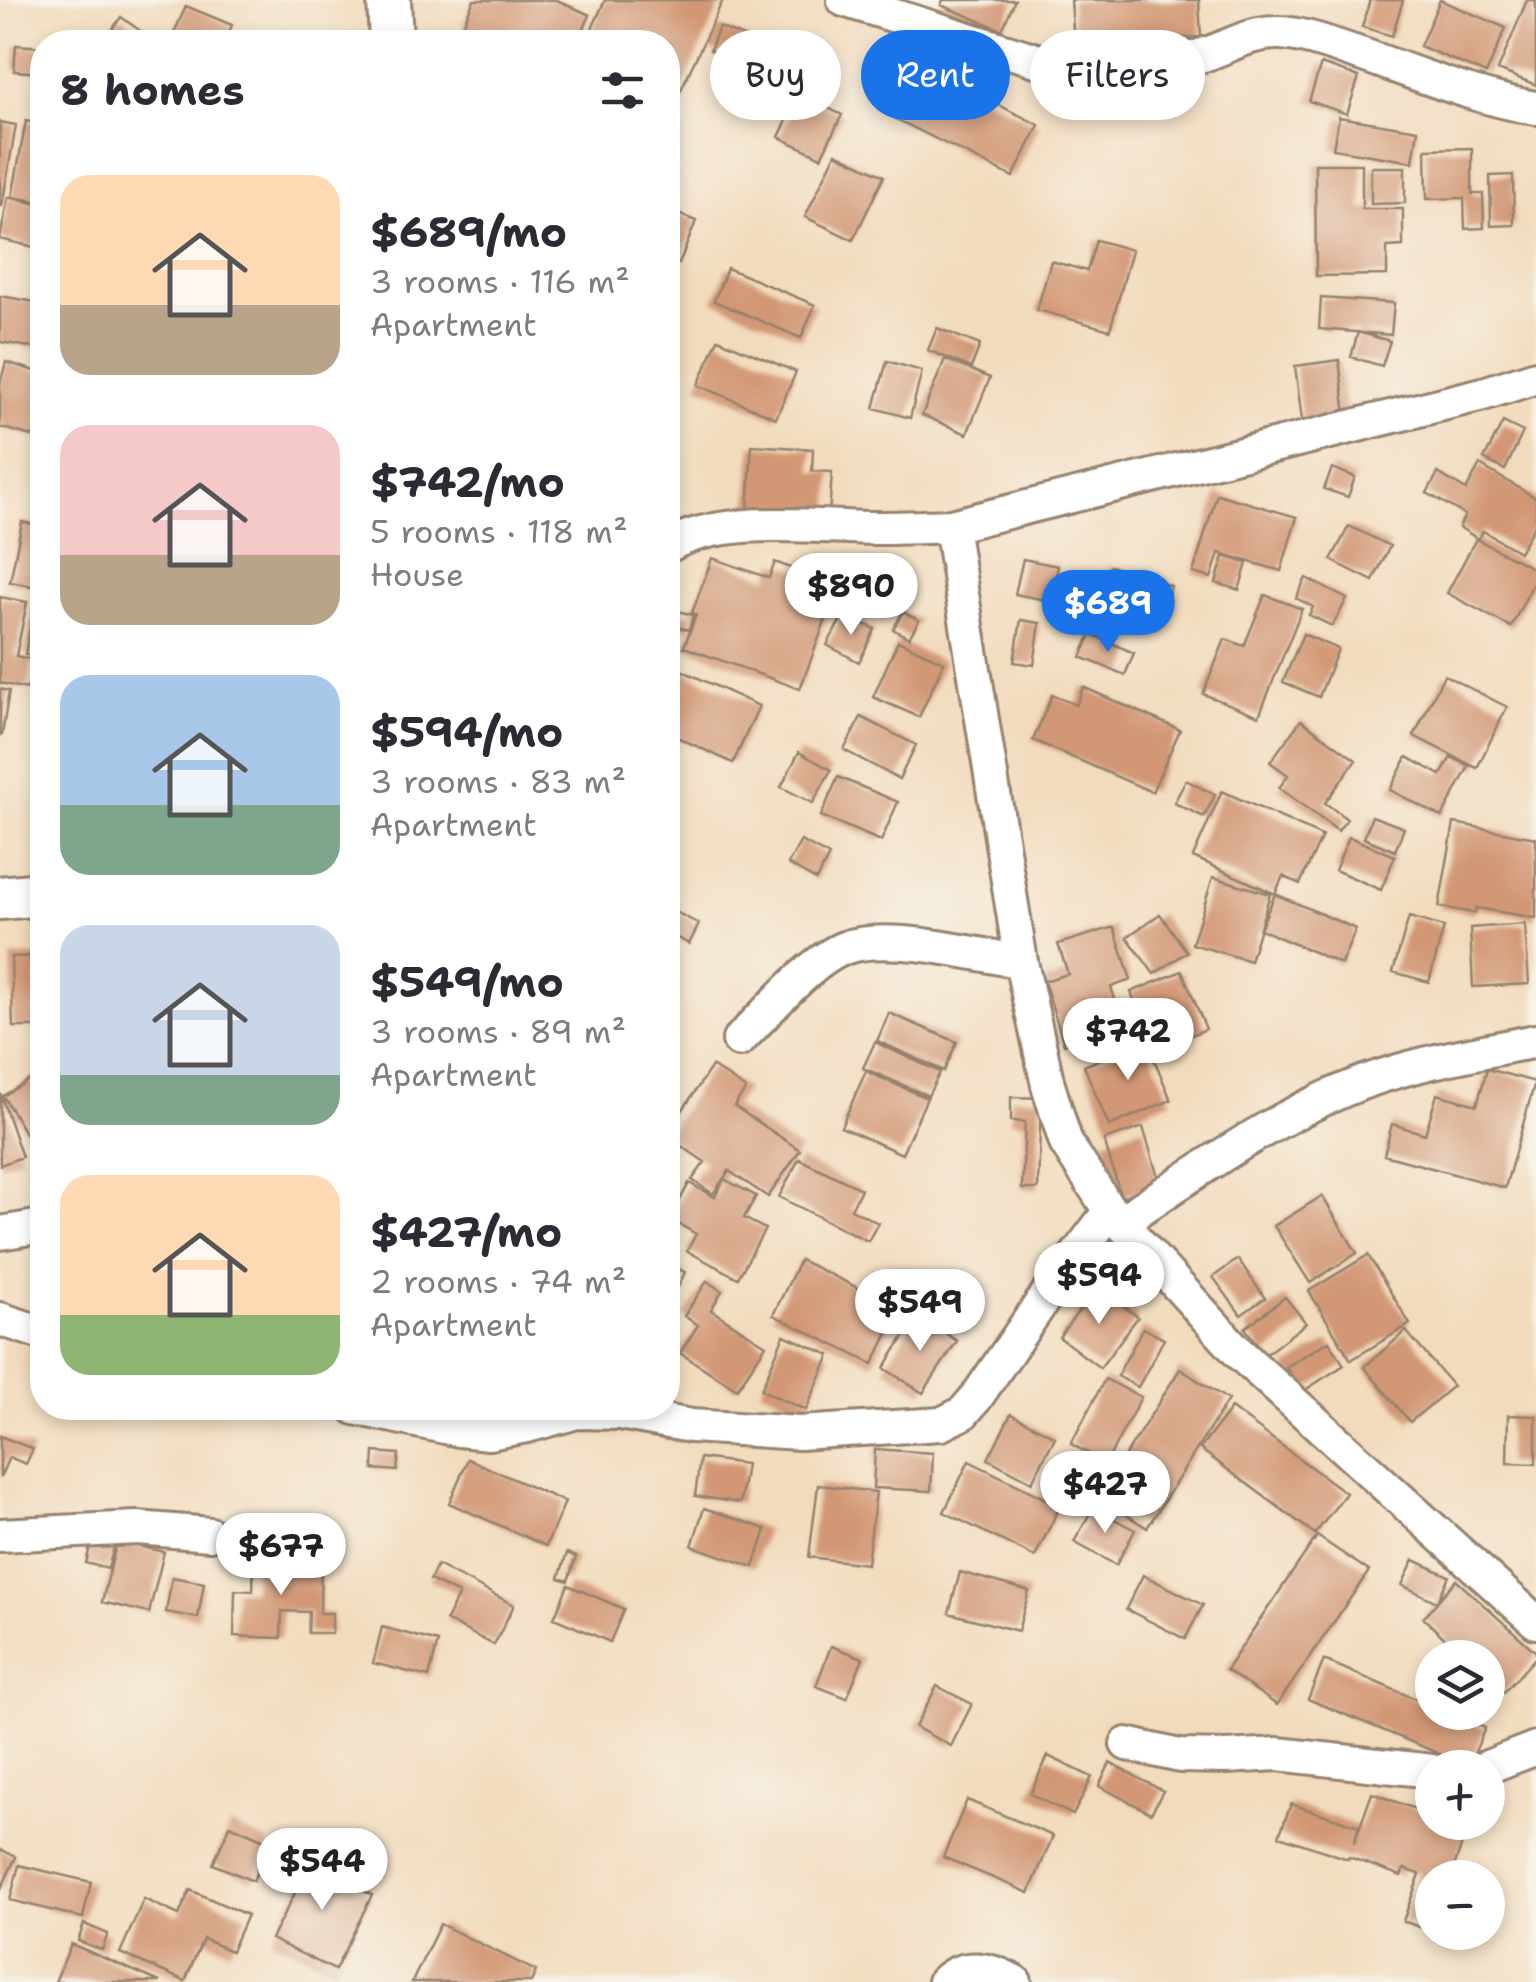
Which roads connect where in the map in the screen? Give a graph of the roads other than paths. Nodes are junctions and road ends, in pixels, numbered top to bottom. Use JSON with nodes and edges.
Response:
{"nodes":[{"id":1,"x":389,"y":0,"type":"edge"},
{"id":2,"x":844,"y":0,"type":"edge"},
{"id":3,"x":390,"y":30,"type":"edge"},
{"id":4,"x":1536,"y":108,"type":"edge"},
{"id":5,"x":1536,"y":377,"type":"edge"},
{"id":6,"x":952,"y":526,"type":"junction"},
{"id":7,"x":680,"y":539,"type":"edge"},
{"id":8,"x":30,"y":895,"type":"edge"},
{"id":9,"x":0,"y":898,"type":"edge"},
{"id":10,"x":1021,"y":962,"type":"junction"},
{"id":11,"x":740,"y":1040,"type":"dead end"},
{"id":12,"x":1536,"y":1041,"type":"edge"},
{"id":13,"x":1115,"y":1217,"type":"junction"},
{"id":14,"x":30,"y":1228,"type":"edge"},
{"id":15,"x":0,"y":1233,"type":"edge"},
{"id":16,"x":0,"y":1318,"type":"edge"},
{"id":17,"x":30,"y":1329,"type":"edge"},
{"id":18,"x":412,"y":1420,"type":"edge"},
{"id":19,"x":548,"y":1420,"type":"edge"},
{"id":20,"x":658,"y":1420,"type":"edge"},
{"id":21,"x":210,"y":1534,"type":"dead end"},
{"id":22,"x":0,"y":1536,"type":"edge"},
{"id":23,"x":1536,"y":1622,"type":"edge"},
{"id":24,"x":1127,"y":1744,"type":"dead end"},
{"id":25,"x":1536,"y":1748,"type":"edge"},
{"id":26,"x":1505,"y":1760,"type":"edge"},
{"id":27,"x":1415,"y":1768,"type":"edge"},
{"id":28,"x":944,"y":1982,"type":"edge"},
{"id":29,"x":1014,"y":1982,"type":"edge"}],
"edges":[{"from":1,"to":3,"type":"street"},
{"from":2,"to":4,"type":"street"},
{"from":5,"to":6,"type":"street"},
{"from":6,"to":7,"type":"street"},
{"from":6,"to":10,"type":"street"},
{"from":8,"to":9,"type":"street"},
{"from":10,"to":11,"type":"street"},
{"from":10,"to":13,"type":"street"},
{"from":12,"to":13,"type":"street"},
{"from":13,"to":20,"type":"street"},
{"from":13,"to":23,"type":"street"},
{"from":14,"to":15,"type":"street"},
{"from":16,"to":17,"type":"street"},
{"from":18,"to":19,"type":"street"},
{"from":21,"to":22,"type":"street"},
{"from":24,"to":27,"type":"street"},
{"from":25,"to":26,"type":"street"},
{"from":28,"to":29,"type":"street"}]}
